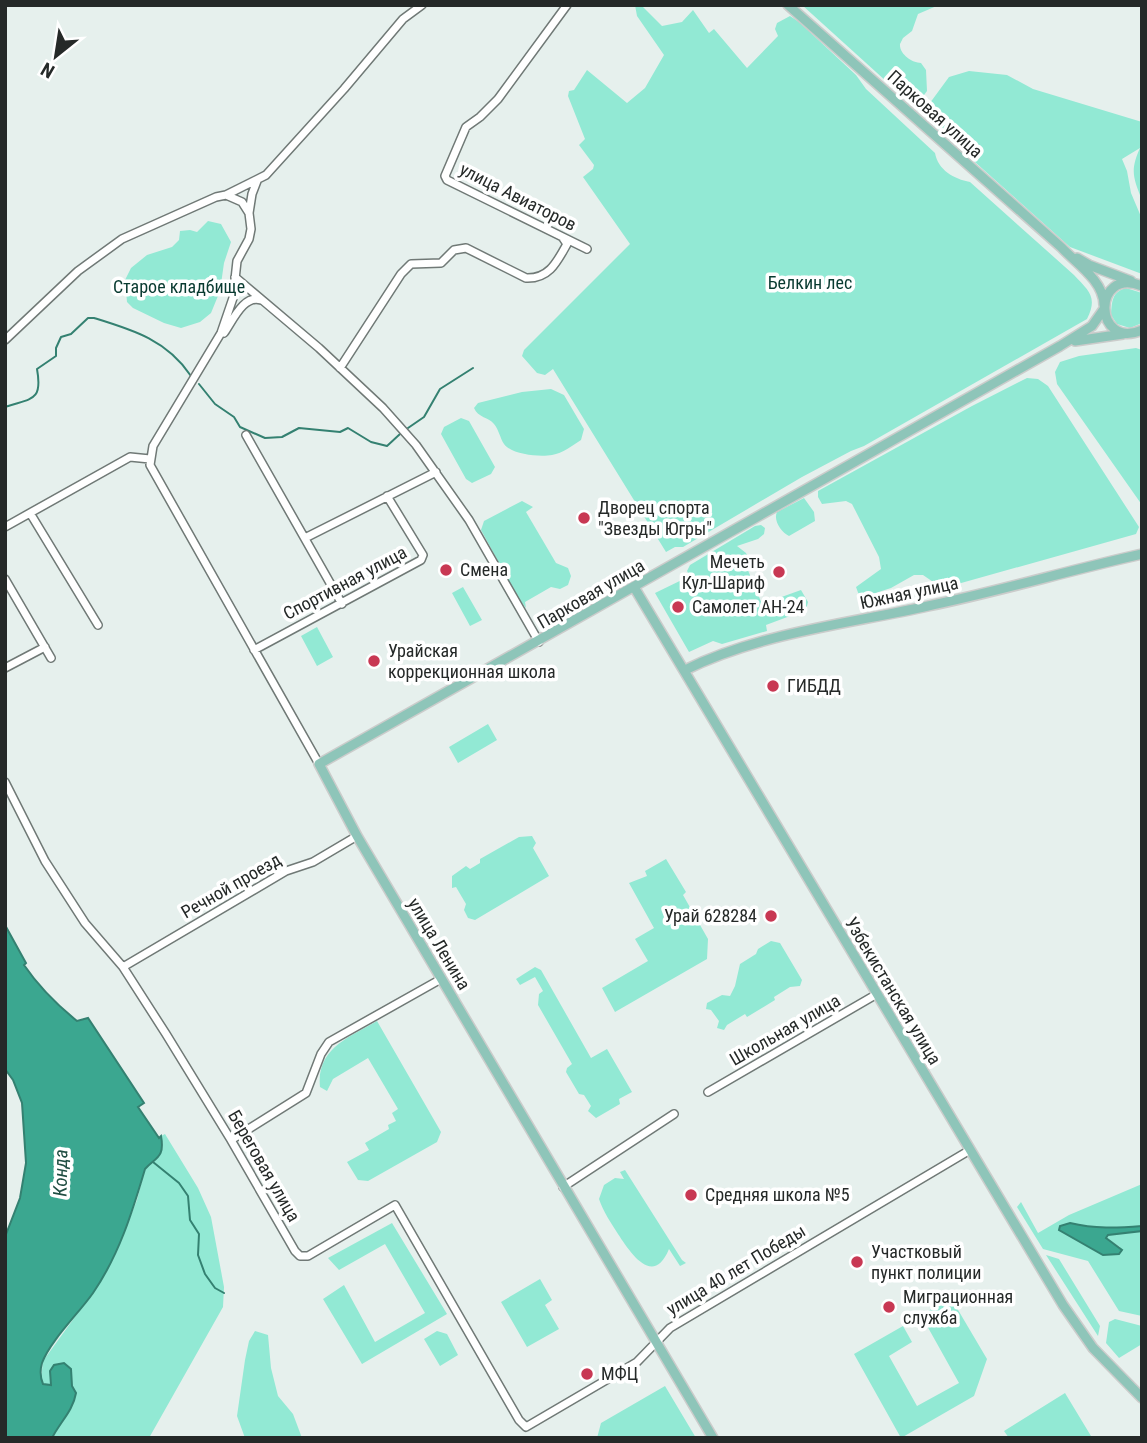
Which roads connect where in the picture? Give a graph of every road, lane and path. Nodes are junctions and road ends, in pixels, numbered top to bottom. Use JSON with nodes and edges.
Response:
{"nodes":[{"id":1,"x":422,"y":5,"type":"edge"},
{"id":2,"x":567,"y":5,"type":"edge"},
{"id":3,"x":788,"y":5,"type":"edge"},
{"id":4,"x":257,"y":180,"type":"junction"},
{"id":5,"x":226,"y":195,"type":"junction"},
{"id":6,"x":249,"y":213,"type":"junction"},
{"id":7,"x":563,"y":238,"type":"junction"},
{"id":8,"x":1061,"y":247,"type":"junction"},
{"id":9,"x":587,"y":249,"type":"dead end"},
{"id":10,"x":235,"y":277,"type":"junction"},
{"id":11,"x":1140,"y":285,"type":"edge"},
{"id":12,"x":262,"y":300,"type":"junction"},
{"id":13,"x":1104,"y":307,"type":"junction"},
{"id":14,"x":1136,"y":333,"type":"edge"},
{"id":15,"x":5,"y":340,"type":"edge"},
{"id":16,"x":218,"y":342,"type":"junction"},
{"id":17,"x":1060,"y":346,"type":"junction"},
{"id":18,"x":340,"y":368,"type":"junction"},
{"id":19,"x":246,"y":435,"type":"dead end"},
{"id":20,"x":150,"y":459,"type":"junction"},
{"id":21,"x":436,"y":472,"type":"junction"},
{"id":22,"x":387,"y":496,"type":"junction"},
{"id":23,"x":30,"y":513,"type":"junction"},
{"id":24,"x":5,"y":527,"type":"edge"},
{"id":25,"x":305,"y":538,"type":"junction"},
{"id":26,"x":1142,"y":554,"type":"edge"},
{"id":27,"x":5,"y":579,"type":"edge"},
{"id":28,"x":634,"y":587,"type":"junction"},
{"id":29,"x":342,"y":604,"type":"junction"},
{"id":30,"x":98,"y":625,"type":"dead end"},
{"id":31,"x":538,"y":642,"type":"junction"},
{"id":32,"x":45,"y":647,"type":"junction"},
{"id":33,"x":254,"y":650,"type":"junction"},
{"id":34,"x":51,"y":658,"type":"dead end"},
{"id":35,"x":5,"y":668,"type":"edge"},
{"id":36,"x":685,"y":670,"type":"junction"},
{"id":37,"x":319,"y":764,"type":"junction"},
{"id":38,"x":5,"y":782,"type":"edge"},
{"id":39,"x":357,"y":836,"type":"junction"},
{"id":40,"x":123,"y":967,"type":"junction"},
{"id":41,"x":441,"y":979,"type":"junction"},
{"id":42,"x":877,"y":994,"type":"junction"},
{"id":43,"x":708,"y":1092,"type":"dead end"},
{"id":44,"x":674,"y":1114,"type":"dead end"},
{"id":45,"x":231,"y":1140,"type":"junction"},
{"id":46,"x":970,"y":1150,"type":"junction"},
{"id":47,"x":563,"y":1186,"type":"junction"},
{"id":48,"x":656,"y":1342,"type":"junction"},
{"id":49,"x":1142,"y":1398,"type":"edge"},
{"id":50,"x":526,"y":1427,"type":"joint"},
{"id":51,"x":713,"y":1438,"type":"edge"}],
"edges":[{"from":1,"to":4,"type":"street"},
{"from":2,"to":7,"type":"street","name":"улица Авиаторов"},
{"from":3,"to":8,"type":"main road","name":"Парковая улица"},
{"from":4,"to":5,"type":"street"},
{"from":4,"to":6,"type":"street"},
{"from":5,"to":6,"type":"street"},
{"from":5,"to":15,"type":"street"},
{"from":6,"to":10,"type":"street"},
{"from":7,"to":9,"type":"street","name":"улица Авиаторов"},
{"from":7,"to":18,"type":"street"},
{"from":8,"to":11,"type":"main road","name":"Парковая улица"},
{"from":8,"to":13,"type":"main road","name":"Парковая улица"},
{"from":10,"to":12,"type":"street"},
{"from":10,"to":16,"type":"street"},
{"from":11,"to":13,"type":"main road"},
{"from":12,"to":16,"type":"street"},
{"from":12,"to":18,"type":"street"},
{"from":13,"to":14,"type":"main road"},
{"from":13,"to":17,"type":"main road","name":"Парковая улица"},
{"from":14,"to":17,"type":"main road","name":"Парковая улица"},
{"from":16,"to":20,"type":"street"},
{"from":17,"to":28,"type":"main road","name":"Парковая улица"},
{"from":18,"to":21,"type":"street"},
{"from":19,"to":25,"type":"street"},
{"from":20,"to":23,"type":"street"},
{"from":20,"to":33,"type":"street","name":"улица Ленина"},
{"from":21,"to":22,"type":"street"},
{"from":21,"to":31,"type":"street"},
{"from":22,"to":25,"type":"street"},
{"from":22,"to":29,"type":"street","name":"Спортивная улица"},
{"from":23,"to":24,"type":"street"},
{"from":23,"to":30,"type":"street"},
{"from":25,"to":29,"type":"street"},
{"from":26,"to":36,"type":"main road","name":"Южная улица"},
{"from":27,"to":32,"type":"street"},
{"from":28,"to":31,"type":"main road","name":"Парковая улица"},
{"from":28,"to":36,"type":"main road","name":"Узбекистанская улица"},
{"from":29,"to":33,"type":"street","name":"Спортивная улица"},
{"from":31,"to":37,"type":"main road","name":"Парковая улица"},
{"from":32,"to":34,"type":"street"},
{"from":32,"to":35,"type":"street"},
{"from":33,"to":37,"type":"street","name":"улица Ленина"},
{"from":36,"to":42,"type":"main road","name":"Узбекистанская улица"},
{"from":37,"to":39,"type":"main road","name":"улица Ленина"},
{"from":38,"to":40,"type":"street","name":"Береговая улица"},
{"from":39,"to":40,"type":"street","name":"Речной проезд"},
{"from":39,"to":41,"type":"main road","name":"улица Ленина"},
{"from":40,"to":45,"type":"street","name":"Береговая улица"},
{"from":41,"to":45,"type":"street"},
{"from":41,"to":47,"type":"main road","name":"улица Ленина"},
{"from":42,"to":43,"type":"street","name":"Школьная улица"},
{"from":42,"to":46,"type":"main road","name":"Узбекистанская улица"},
{"from":44,"to":47,"type":"street"},
{"from":45,"to":50,"type":"street","name":"Береговая улица"},
{"from":46,"to":48,"type":"street","name":"улица 40 лет Победы"},
{"from":46,"to":49,"type":"main road","name":"Узбекистанская улица"},
{"from":47,"to":48,"type":"main road","name":"улица Ленина"},
{"from":48,"to":50,"type":"street","name":"улица 40 лет Победы"},
{"from":48,"to":51,"type":"main road","name":"улица Ленина"}]}
